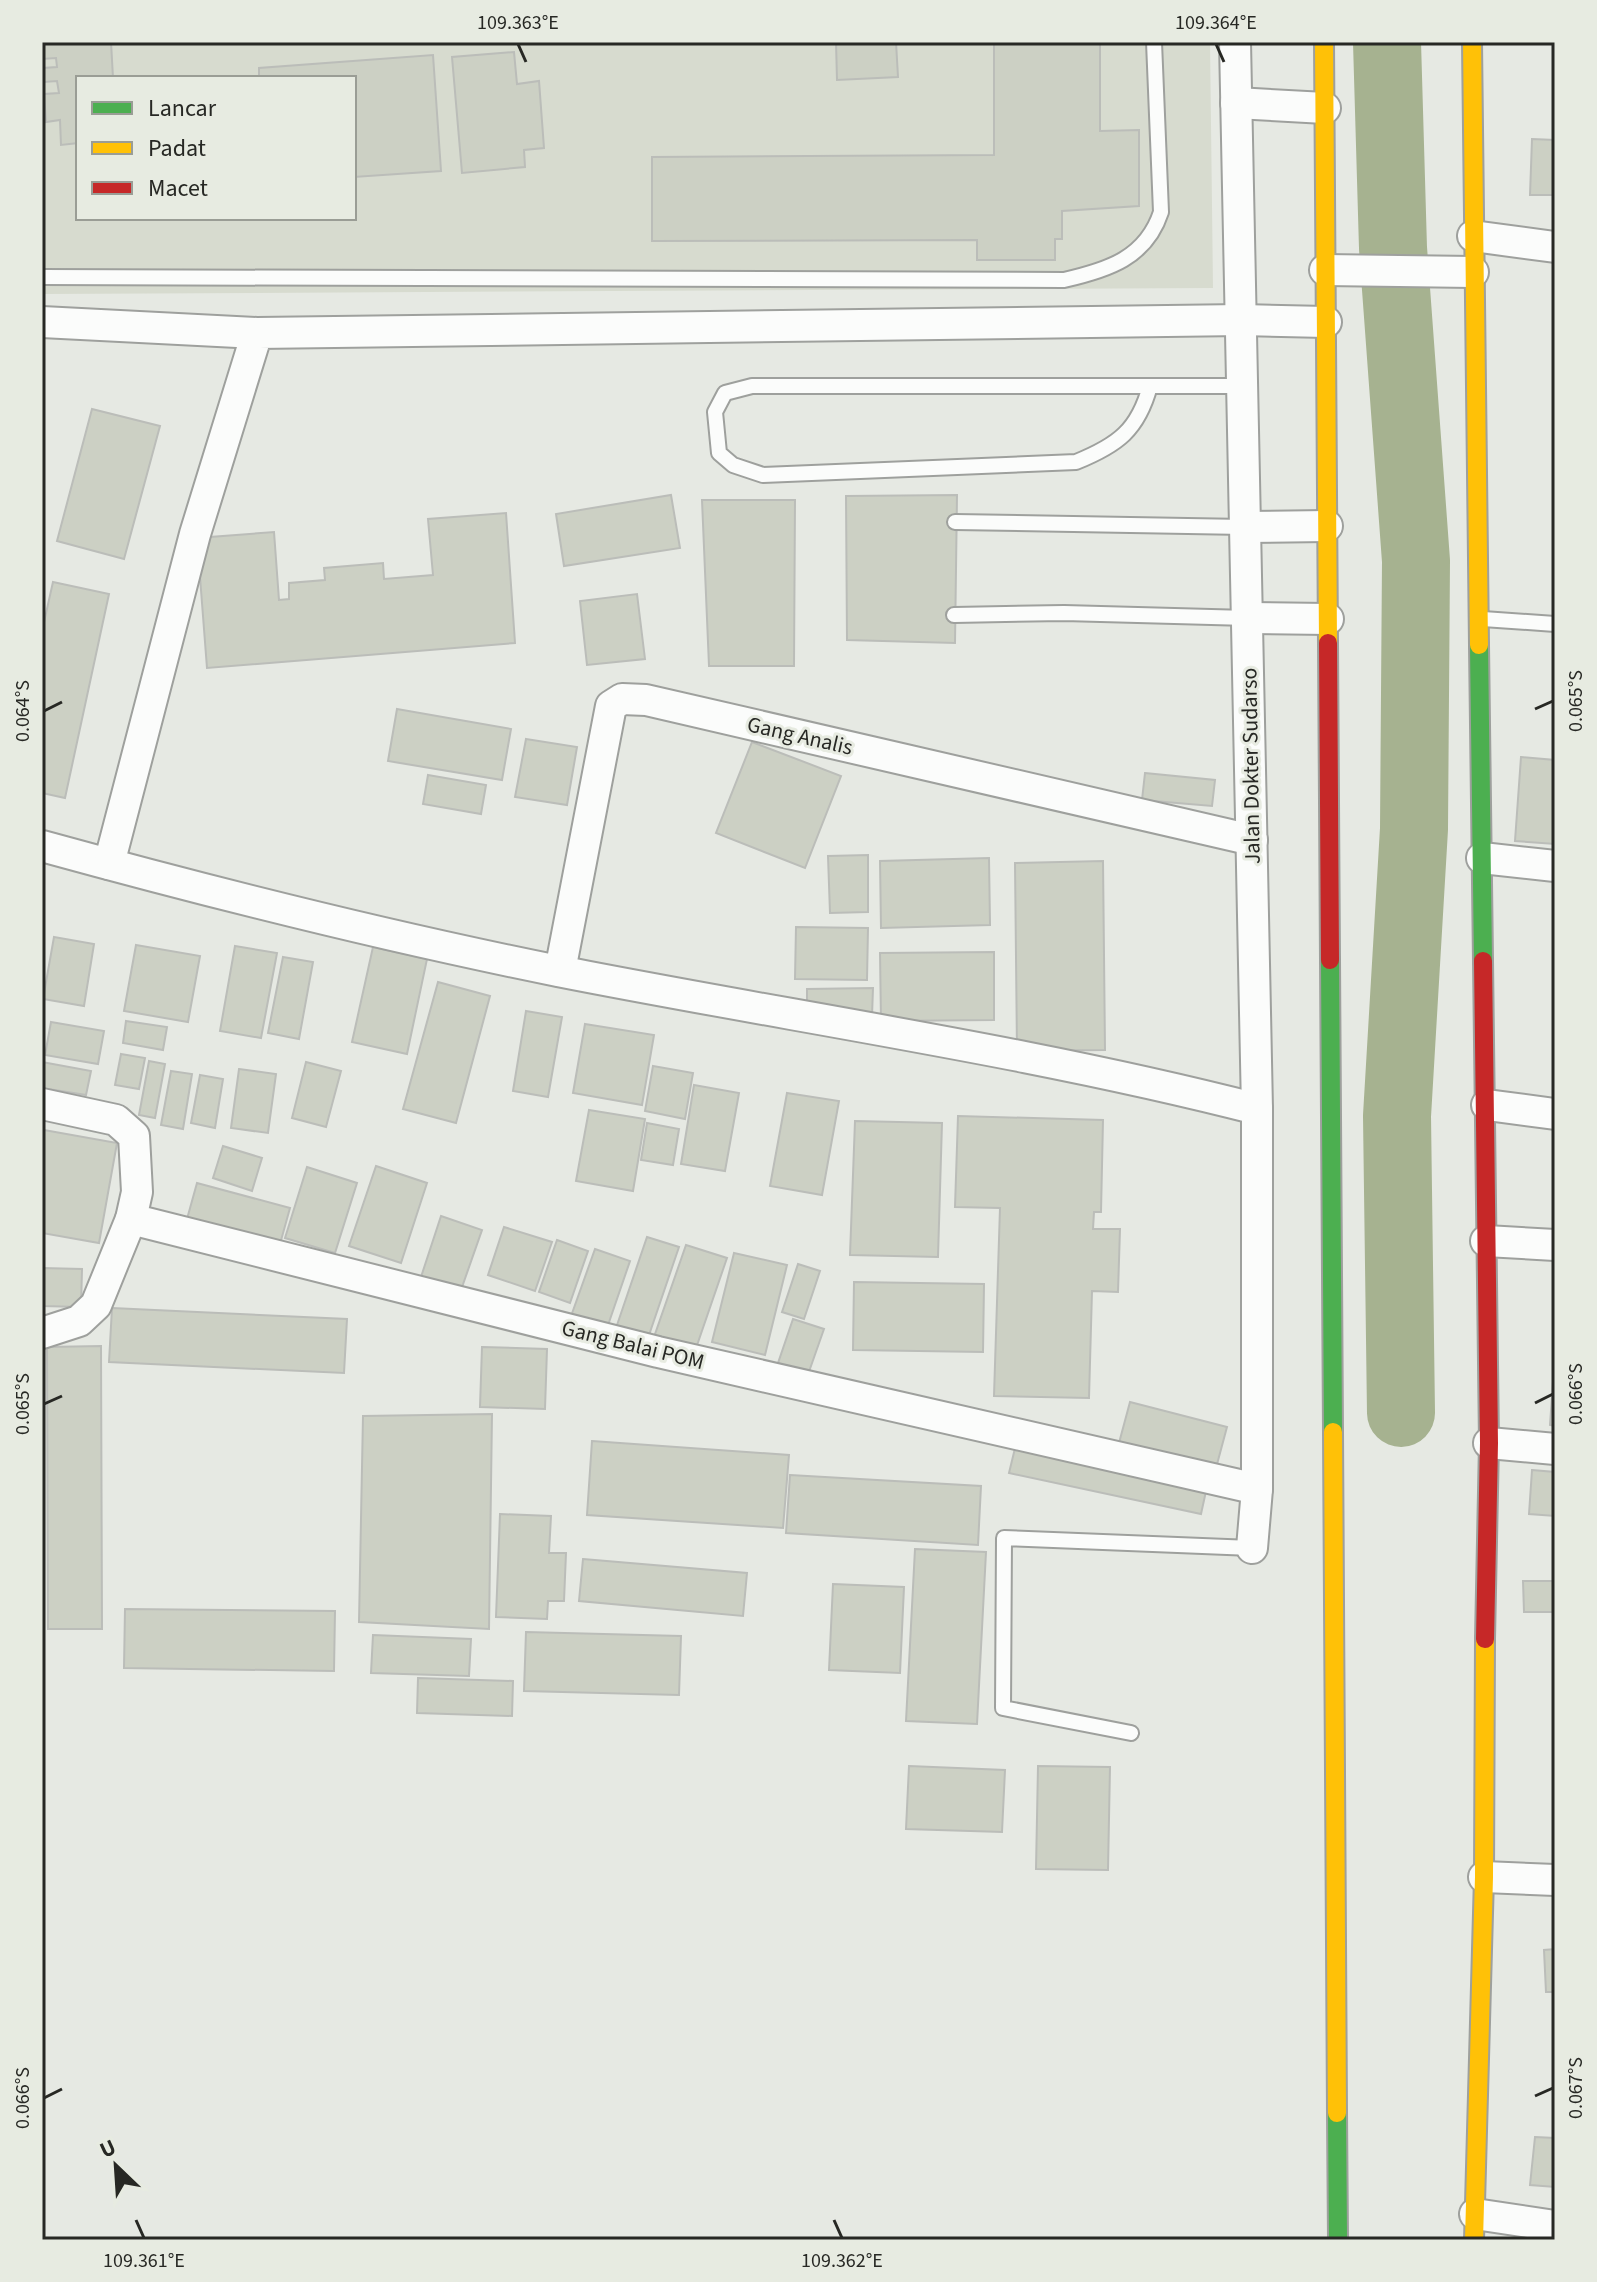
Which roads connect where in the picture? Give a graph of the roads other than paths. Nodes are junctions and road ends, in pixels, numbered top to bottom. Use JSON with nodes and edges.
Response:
{"nodes":[{"id":1,"x":1154,"y":42,"type":"edge"},
{"id":2,"x":1235,"y":42,"type":"edge"},
{"id":3,"x":1324,"y":42,"type":"edge"},
{"id":4,"x":1472,"y":42,"type":"edge"},
{"id":5,"x":1236,"y":103,"type":"junction"},
{"id":6,"x":1325,"y":108,"type":"junction"},
{"id":7,"x":1473,"y":236,"type":"junction"},
{"id":8,"x":1555,"y":247,"type":"edge"},
{"id":9,"x":1325,"y":270,"type":"junction"},
{"id":10,"x":1473,"y":272,"type":"junction"},
{"id":11,"x":42,"y":277,"type":"edge"},
{"id":12,"x":1242,"y":320,"type":"junction"},
{"id":13,"x":42,"y":322,"type":"edge"},
{"id":14,"x":1326,"y":322,"type":"junction"},
{"id":15,"x":257,"y":333,"type":"junction"},
{"id":16,"x":1150,"y":386,"type":"junction"},
{"id":17,"x":1242,"y":386,"type":"junction"},
{"id":18,"x":955,"y":522,"type":"dead end"},
{"id":19,"x":1327,"y":526,"type":"junction"},
{"id":20,"x":1245,"y":527,"type":"junction"},
{"id":21,"x":954,"y":615,"type":"dead end"},
{"id":22,"x":1248,"y":618,"type":"junction"},
{"id":23,"x":1328,"y":619,"type":"junction"},
{"id":24,"x":1479,"y":619,"type":"junction"},
{"id":25,"x":1555,"y":624,"type":"edge"},
{"id":26,"x":1252,"y":840,"type":"junction"},
{"id":27,"x":42,"y":846,"type":"edge"},
{"id":28,"x":1482,"y":858,"type":"junction"},
{"id":29,"x":109,"y":864,"type":"junction"},
{"id":30,"x":1555,"y":866,"type":"edge"},
{"id":31,"x":560,"y":971,"type":"junction"},
{"id":32,"x":42,"y":1104,"type":"edge"},
{"id":33,"x":1487,"y":1105,"type":"junction"},
{"id":34,"x":1257,"y":1109,"type":"junction"},
{"id":35,"x":1555,"y":1114,"type":"edge"},
{"id":36,"x":131,"y":1219,"type":"junction"},
{"id":37,"x":1486,"y":1241,"type":"junction"},
{"id":38,"x":1555,"y":1245,"type":"edge"},
{"id":39,"x":42,"y":1333,"type":"edge"},
{"id":40,"x":1489,"y":1443,"type":"junction"},
{"id":41,"x":1555,"y":1449,"type":"edge"},
{"id":42,"x":1257,"y":1489,"type":"junction"},
{"id":43,"x":1252,"y":1548,"type":"joint"},
{"id":44,"x":1131,"y":1733,"type":"dead end"},
{"id":45,"x":1484,"y":1877,"type":"junction"},
{"id":46,"x":1555,"y":1880,"type":"edge"},
{"id":47,"x":1555,"y":2226,"type":"edge"},
{"id":48,"x":1474,"y":2227,"type":"edge"},
{"id":49,"x":1338,"y":2240,"type":"edge"}],
"edges":[{"from":1,"to":11,"type":"lane"},
{"from":2,"to":5,"type":"street","name":"Jalan Dokter Sudarso"},
{"from":3,"to":6,"type":"street"},
{"from":4,"to":7,"type":"street"},
{"from":5,"to":6,"type":"street"},
{"from":5,"to":12,"type":"street","name":"Jalan Dokter Sudarso"},
{"from":6,"to":9,"type":"street"},
{"from":7,"to":8,"type":"street"},
{"from":7,"to":10,"type":"street"},
{"from":9,"to":10,"type":"street"},
{"from":9,"to":14,"type":"street"},
{"from":10,"to":24,"type":"street"},
{"from":12,"to":14,"type":"street"},
{"from":12,"to":15,"type":"street"},
{"from":12,"to":17,"type":"street","name":"Jalan Dokter Sudarso"},
{"from":13,"to":15,"type":"street"},
{"from":14,"to":19,"type":"street"},
{"from":15,"to":29,"type":"street"},
{"from":16,"to":16,"type":"lane"},
{"from":16,"to":17,"type":"lane"},
{"from":17,"to":20,"type":"street","name":"Jalan Dokter Sudarso"},
{"from":18,"to":20,"type":"lane"},
{"from":19,"to":20,"type":"street"},
{"from":19,"to":23,"type":"street"},
{"from":20,"to":22,"type":"street","name":"Jalan Dokter Sudarso"},
{"from":21,"to":22,"type":"lane"},
{"from":22,"to":23,"type":"street"},
{"from":22,"to":26,"type":"street","name":"Jalan Dokter Sudarso"},
{"from":23,"to":49,"type":"street"},
{"from":24,"to":25,"type":"lane"},
{"from":24,"to":28,"type":"street"},
{"from":26,"to":31,"type":"street","name":"Gang Analis"},
{"from":26,"to":34,"type":"street","name":"Jalan Dokter Sudarso"},
{"from":27,"to":29,"type":"street"},
{"from":28,"to":30,"type":"street"},
{"from":28,"to":33,"type":"street"},
{"from":29,"to":31,"type":"street"},
{"from":31,"to":34,"type":"street"},
{"from":32,"to":36,"type":"street"},
{"from":33,"to":35,"type":"street"},
{"from":33,"to":37,"type":"street"},
{"from":34,"to":42,"type":"street","name":"Jalan Dokter Sudarso"},
{"from":36,"to":39,"type":"street"},
{"from":36,"to":42,"type":"street","name":"Gang Balai POM"},
{"from":37,"to":38,"type":"street"},
{"from":37,"to":40,"type":"street"},
{"from":40,"to":41,"type":"street"},
{"from":40,"to":45,"type":"street"},
{"from":42,"to":43,"type":"street"},
{"from":43,"to":44,"type":"lane"},
{"from":45,"to":46,"type":"street"},
{"from":45,"to":48,"type":"street"},
{"from":47,"to":48,"type":"street"}]}
